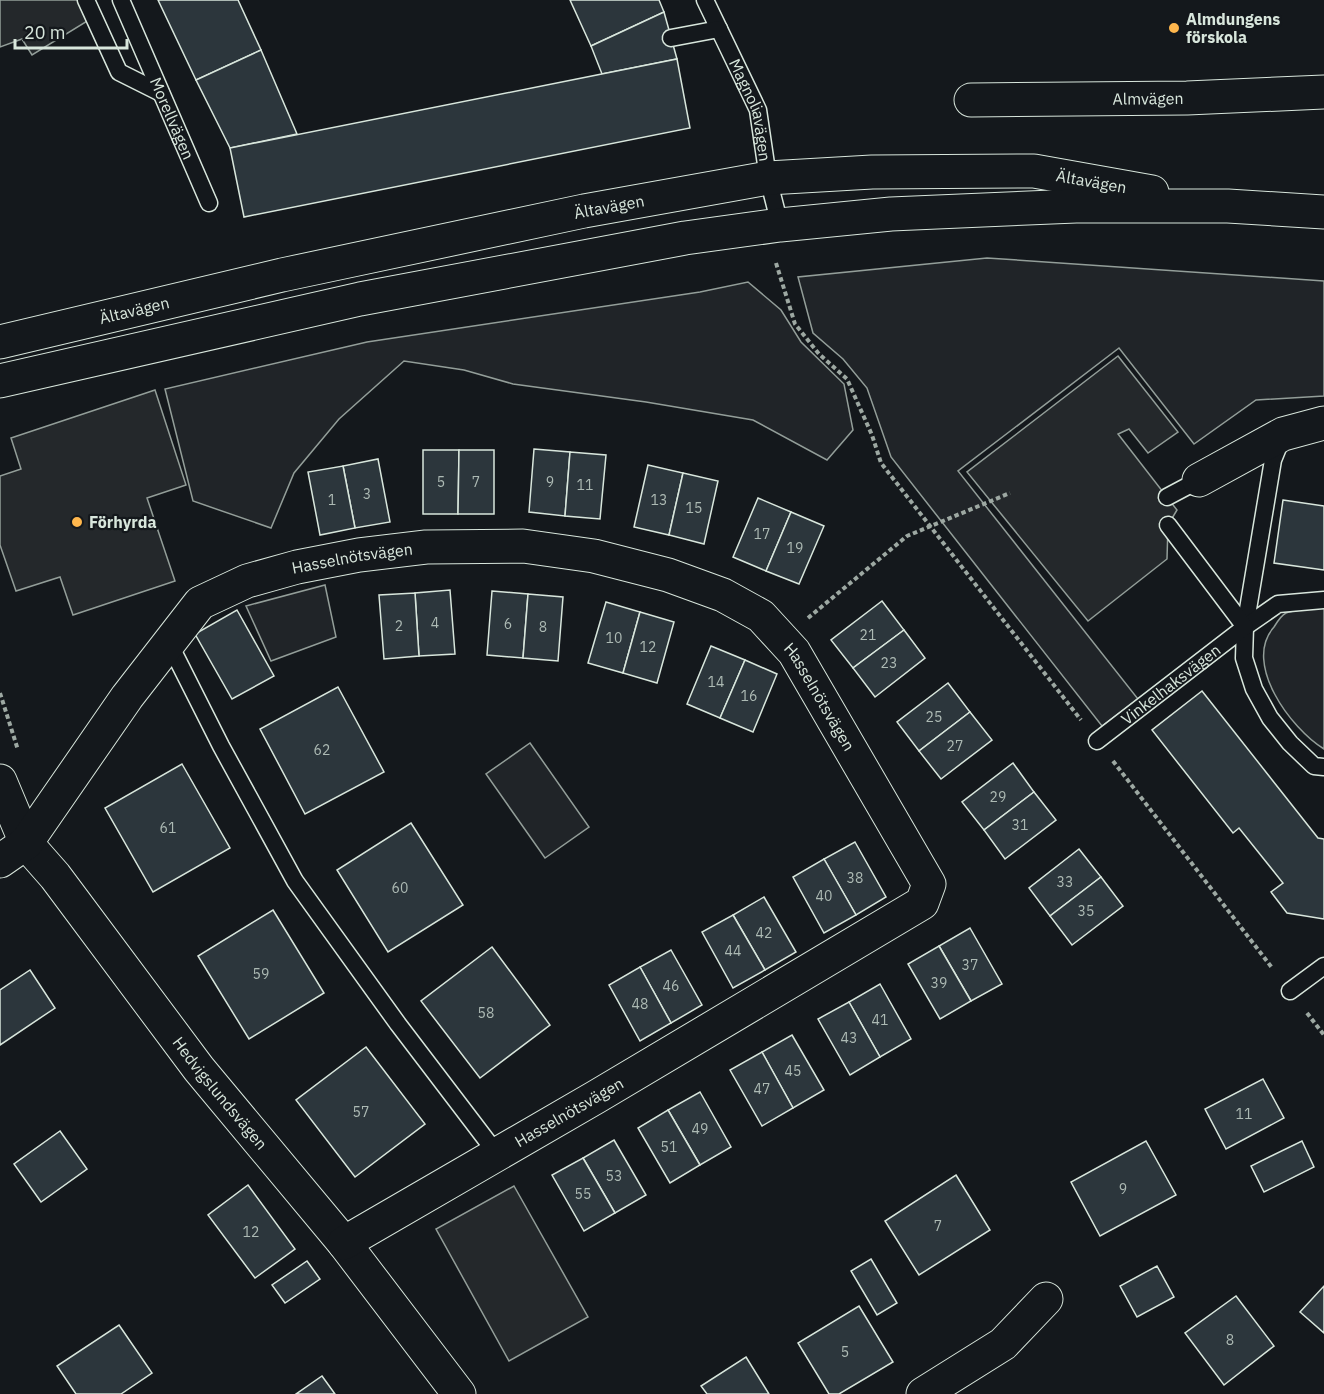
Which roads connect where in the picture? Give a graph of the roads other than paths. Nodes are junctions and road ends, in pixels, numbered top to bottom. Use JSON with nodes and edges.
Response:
{"nodes":[{"id":1,"x":86,"y":0,"type":"edge"},
{"id":2,"x":121,"y":0,"type":"edge"},
{"id":3,"x":705,"y":0,"type":"edge"},
{"id":4,"x":719,"y":29,"type":"junction"},
{"id":5,"x":671,"y":38,"type":"dead end"},
{"id":6,"x":1324,"y":92,"type":"edge"},
{"id":7,"x":161,"y":93,"type":"junction"},
{"id":8,"x":970,"y":100,"type":"dead end"},
{"id":9,"x":768,"y":178,"type":"junction"},
{"id":10,"x":209,"y":203,"type":"dead end"},
{"id":11,"x":1228,"y":206,"type":"junction"},
{"id":12,"x":1324,"y":212,"type":"edge"},
{"id":13,"x":780,"y":225,"type":"junction"},
{"id":14,"x":0,"y":342,"type":"edge"},
{"id":15,"x":0,"y":381,"type":"edge"},
{"id":16,"x":1324,"y":423,"type":"edge"},
{"id":17,"x":1278,"y":447,"type":"junction"},
{"id":18,"x":1199,"y":480,"type":"joint"},
{"id":19,"x":1167,"y":497,"type":"dead end"},
{"id":20,"x":1168,"y":525,"type":"dead end"},
{"id":21,"x":1324,"y":600,"type":"edge"},
{"id":22,"x":1245,"y":627,"type":"junction"},
{"id":23,"x":169,"y":643,"type":"junction"},
{"id":24,"x":1097,"y":741,"type":"road end"},
{"id":25,"x":1324,"y":767,"type":"edge"},
{"id":26,"x":0,"y":781,"type":"edge"},
{"id":27,"x":13,"y":852,"type":"edge"},
{"id":28,"x":1324,"y":966,"type":"edge"},
{"id":29,"x":1290,"y":991,"type":"road end"},
{"id":30,"x":497,"y":1154,"type":"junction"},
{"id":31,"x":344,"y":1242,"type":"junction"},
{"id":32,"x":1046,"y":1299,"type":"dead end"},
{"id":33,"x":459,"y":1394,"type":"edge"},
{"id":34,"x":922,"y":1394,"type":"edge"}],
"edges":[{"from":1,"to":7,"type":"lane"},
{"from":2,"to":7,"type":"lane","name":"Morellvägen"},
{"from":3,"to":4,"type":"lane","name":"Magnoliavägen"},
{"from":4,"to":5,"type":"lane"},
{"from":4,"to":9,"type":"lane","name":"Magnoliavägen"},
{"from":6,"to":8,"type":"street","name":"Almvägen"},
{"from":7,"to":10,"type":"lane","name":"Morellvägen"},
{"from":9,"to":11,"type":"street","name":"Ältavägen"},
{"from":9,"to":13,"type":"lane","name":"Magnoliavägen"},
{"from":9,"to":14,"type":"street","name":"Ältavägen"},
{"from":11,"to":12,"type":"street","name":"Ältavägen"},
{"from":11,"to":13,"type":"street","name":"Ältavägen"},
{"from":13,"to":15,"type":"street","name":"Ältavägen"},
{"from":16,"to":17,"type":"street"},
{"from":17,"to":18,"type":"street"},
{"from":17,"to":22,"type":"lane","name":"Vinkelhaksvägen"},
{"from":18,"to":19,"type":"lane"},
{"from":20,"to":22,"type":"lane"},
{"from":21,"to":22,"type":"lane","name":"Vinkelhaksvägen"},
{"from":22,"to":24,"type":"lane","name":"Vinkelhaksvägen"},
{"from":22,"to":25,"type":"lane","name":"Vinkelhaksvägen"},
{"from":23,"to":27,"type":"street","name":"Hasselnötsvägen"},
{"from":23,"to":30,"type":"lane","name":"Hasselnötsvägen"},
{"from":23,"to":30,"type":"street","name":"Hasselnötsvägen"},
{"from":26,"to":27,"type":"street","name":"Hedvigslundsvägen"},
{"from":27,"to":31,"type":"street","name":"Hedvigslundsvägen"},
{"from":28,"to":29,"type":"lane"},
{"from":30,"to":31,"type":"street","name":"Hasselnötsvägen"},
{"from":31,"to":33,"type":"street","name":"Hedvigslundsvägen"},
{"from":32,"to":34,"type":"street"}]}
